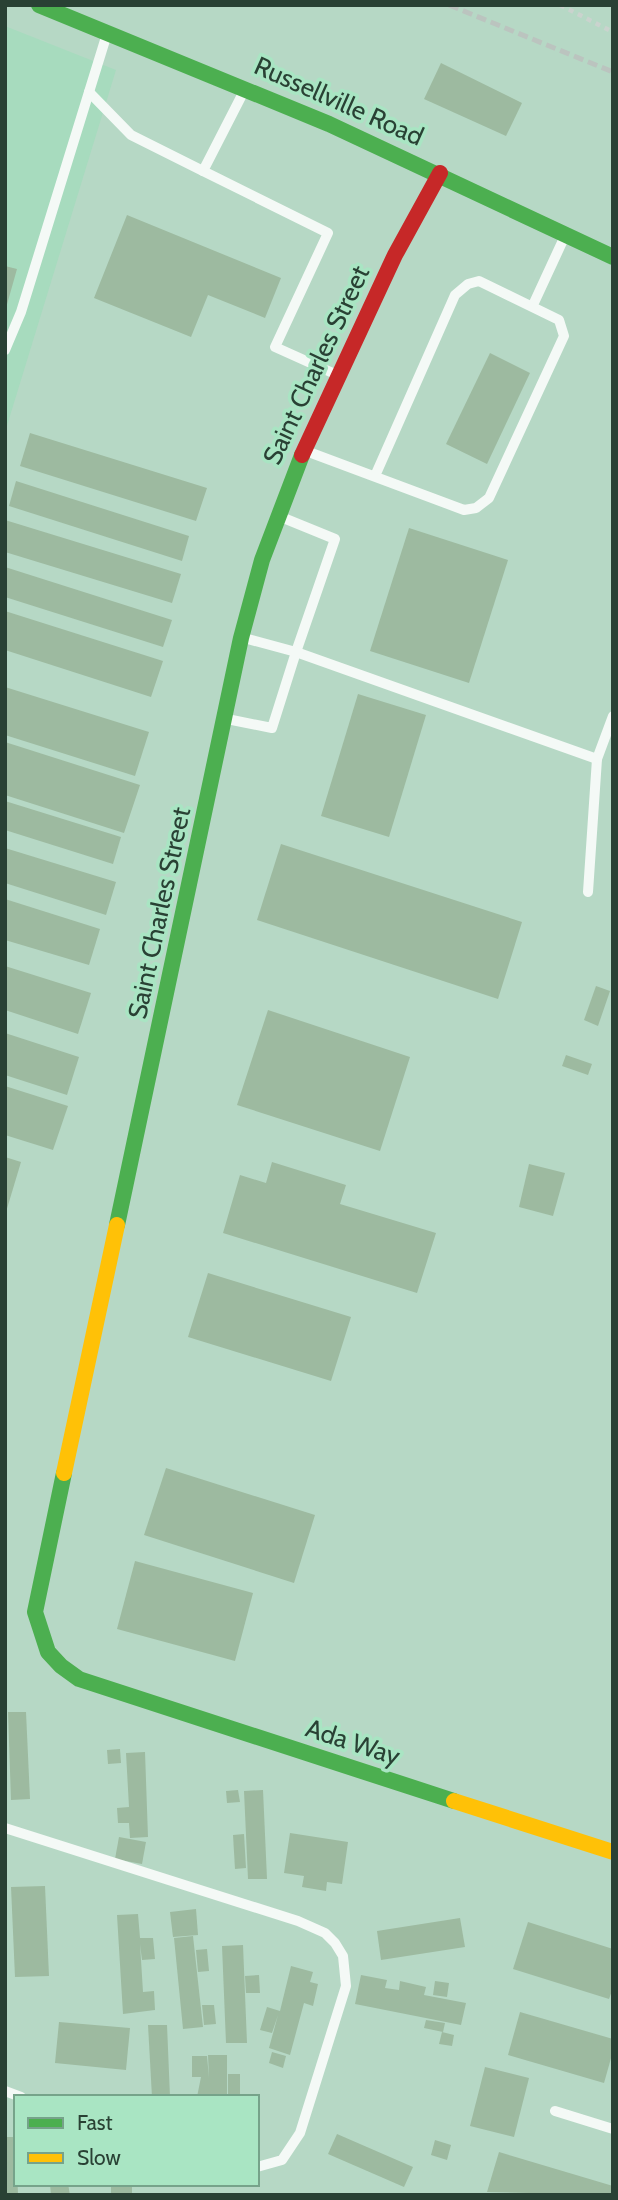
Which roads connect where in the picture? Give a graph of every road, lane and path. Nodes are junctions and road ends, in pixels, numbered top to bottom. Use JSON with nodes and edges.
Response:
{"nodes":[{"id":1,"x":39,"y":5,"type":"edge"},
{"id":2,"x":561,"y":5,"type":"edge"},
{"id":3,"x":108,"y":32,"type":"junction"},
{"id":4,"x":613,"y":32,"type":"edge"},
{"id":5,"x":246,"y":87,"type":"junction"},
{"id":6,"x":89,"y":92,"type":"junction"},
{"id":7,"x":203,"y":171,"type":"junction"},
{"id":8,"x":440,"y":173,"type":"junction"},
{"id":9,"x":566,"y":234,"type":"junction"},
{"id":10,"x":613,"y":257,"type":"edge"},
{"id":11,"x":533,"y":305,"type":"junction"},
{"id":12,"x":5,"y":350,"type":"edge"},
{"id":13,"x":338,"y":375,"type":"junction"},
{"id":14,"x":303,"y":450,"type":"junction"},
{"id":15,"x":375,"y":476,"type":"junction"},
{"id":16,"x":276,"y":515,"type":"junction"},
{"id":17,"x":241,"y":638,"type":"junction"},
{"id":18,"x":296,"y":652,"type":"junction"},
{"id":19,"x":613,"y":716,"type":"edge"},
{"id":20,"x":225,"y":719,"type":"junction"},
{"id":21,"x":597,"y":759,"type":"junction"},
{"id":22,"x":588,"y":892,"type":"dead end"},
{"id":23,"x":79,"y":1679,"type":"joint"},
{"id":24,"x":5,"y":1828,"type":"edge"},
{"id":25,"x":613,"y":1852,"type":"edge"},
{"id":26,"x":555,"y":2111,"type":"dead end"},
{"id":27,"x":613,"y":2129,"type":"edge"},
{"id":28,"x":259,"y":2166,"type":"edge"}],
"edges":[{"from":1,"to":3,"type":"street","name":"Russellville Road"},
{"from":2,"to":4,"type":"path"},
{"from":3,"to":5,"type":"street","name":"Russellville Road"},
{"from":3,"to":6,"type":"lane"},
{"from":5,"to":7,"type":"lane"},
{"from":5,"to":8,"type":"street","name":"Russellville Road"},
{"from":6,"to":7,"type":"lane"},
{"from":6,"to":12,"type":"lane"},
{"from":7,"to":13,"type":"lane"},
{"from":8,"to":9,"type":"street","name":"Russellville Road"},
{"from":8,"to":13,"type":"street","name":"Saint Charles Street"},
{"from":9,"to":10,"type":"street","name":"Russellville Road"},
{"from":9,"to":11,"type":"lane"},
{"from":11,"to":15,"type":"lane"},
{"from":11,"to":15,"type":"lane"},
{"from":13,"to":14,"type":"street","name":"Saint Charles Street"},
{"from":14,"to":15,"type":"lane"},
{"from":14,"to":16,"type":"street","name":"Saint Charles Street"},
{"from":16,"to":17,"type":"street","name":"Saint Charles Street"},
{"from":16,"to":18,"type":"lane"},
{"from":17,"to":18,"type":"lane"},
{"from":17,"to":20,"type":"street","name":"Saint Charles Street"},
{"from":18,"to":20,"type":"lane"},
{"from":18,"to":21,"type":"lane"},
{"from":19,"to":21,"type":"lane"},
{"from":20,"to":23,"type":"street","name":"Saint Charles Street"},
{"from":21,"to":22,"type":"lane"},
{"from":23,"to":25,"type":"street","name":"Ada Way"},
{"from":24,"to":28,"type":"lane"},
{"from":26,"to":27,"type":"lane"}]}
